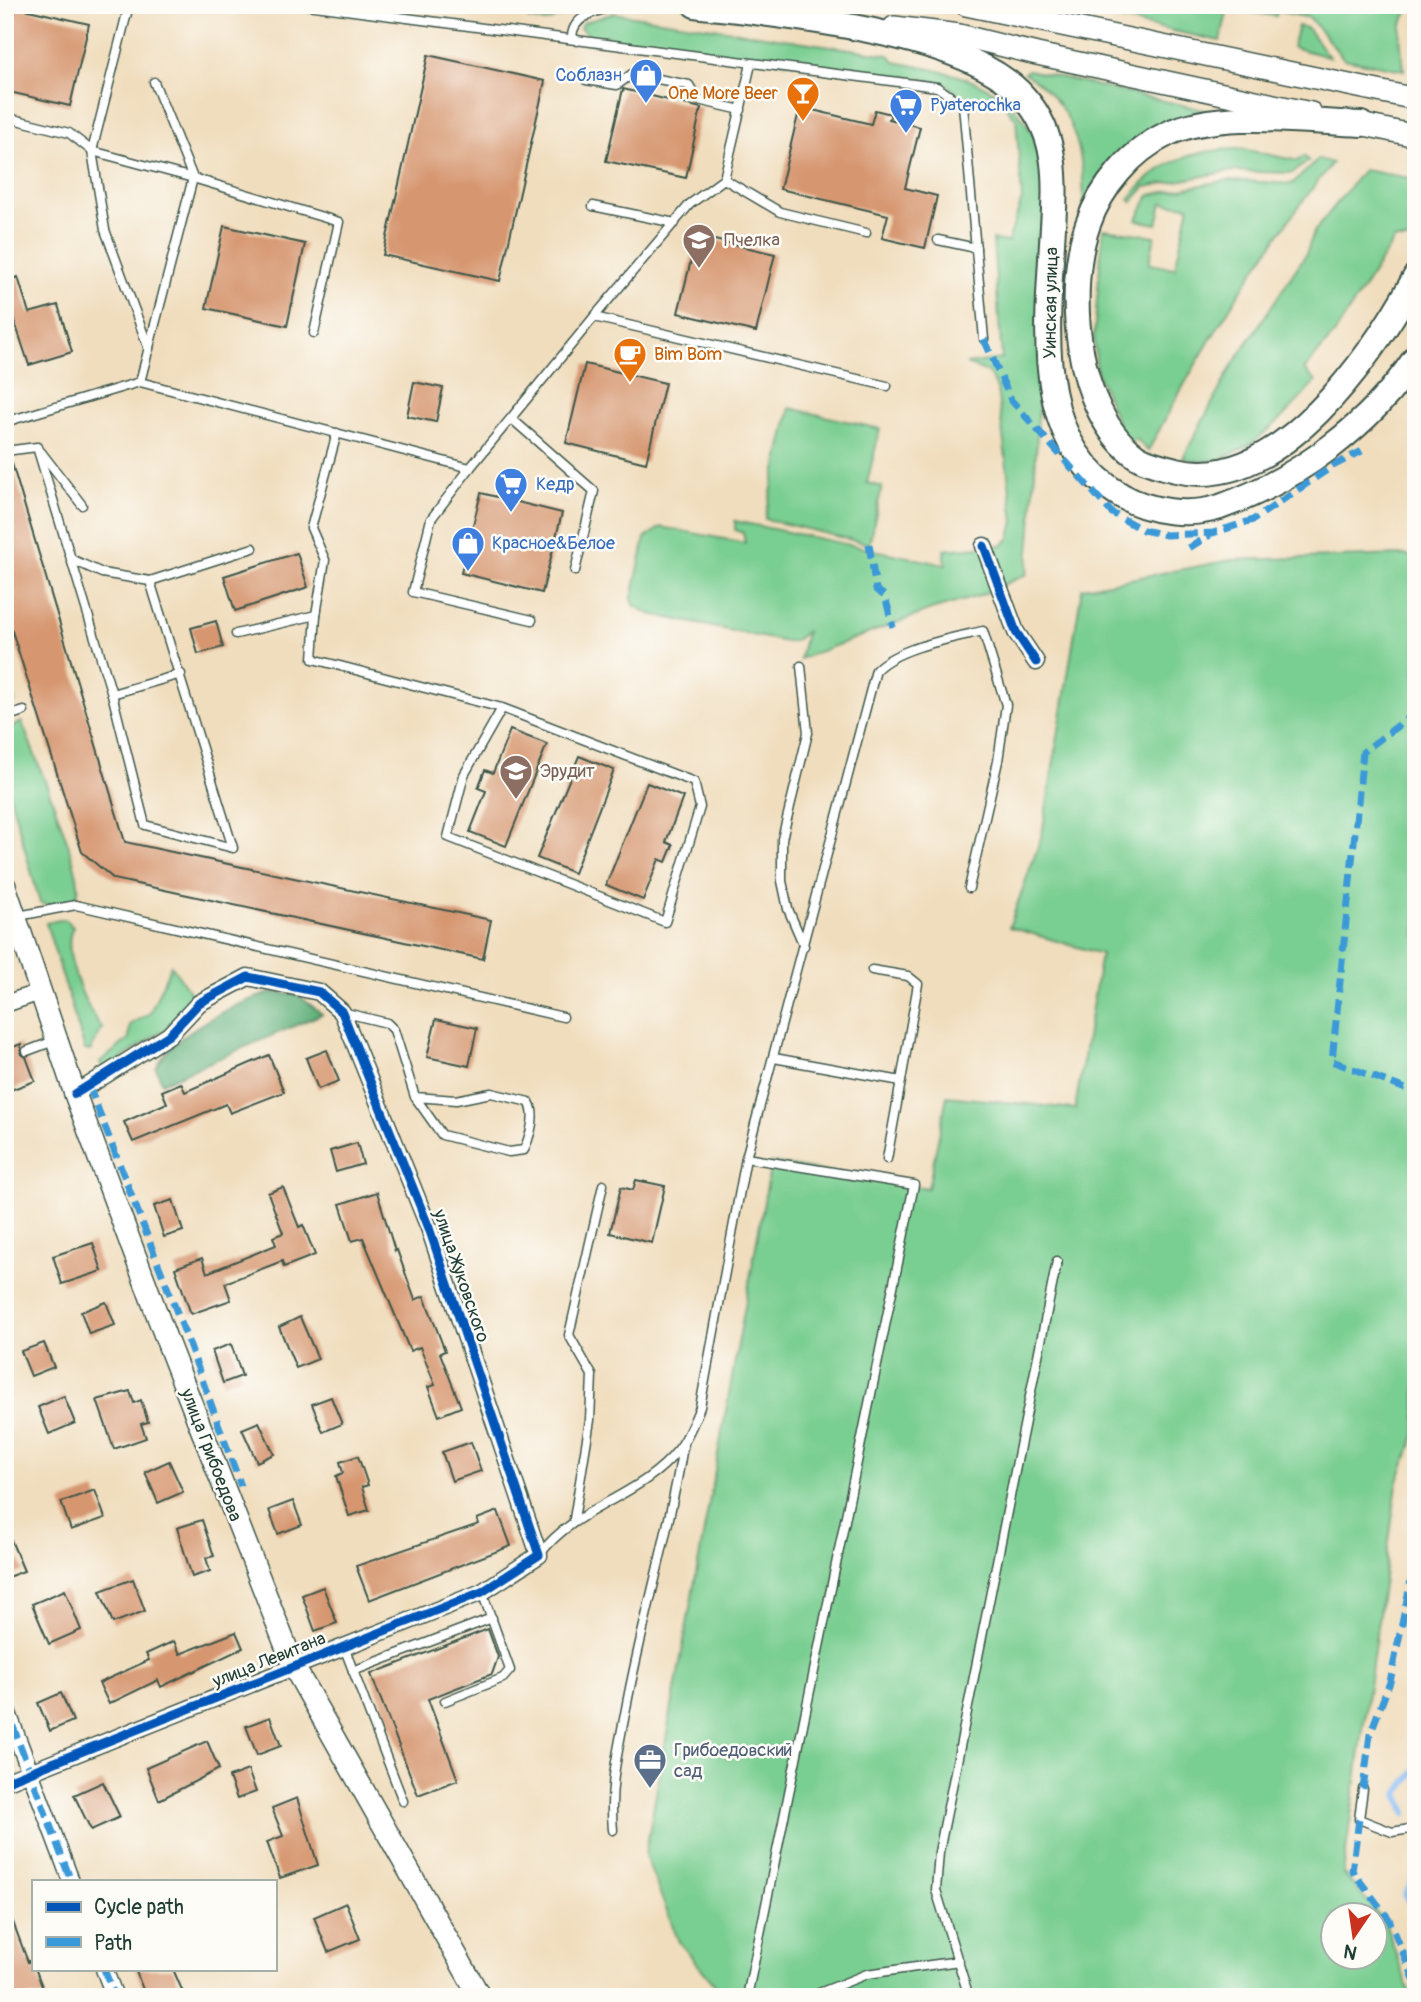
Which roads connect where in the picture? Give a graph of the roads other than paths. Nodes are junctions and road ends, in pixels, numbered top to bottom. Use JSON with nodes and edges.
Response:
{"nodes":[{"id":1,"x":129,"y":5,"type":"edge"},
{"id":2,"x":307,"y":5,"type":"edge"},
{"id":3,"x":621,"y":5,"type":"edge"},
{"id":4,"x":695,"y":5,"type":"edge"},
{"id":5,"x":966,"y":5,"type":"edge"},
{"id":6,"x":784,"y":17,"type":"junction"},
{"id":7,"x":577,"y":41,"type":"junction"},
{"id":8,"x":751,"y":64,"type":"junction"},
{"id":9,"x":586,"y":79,"type":"dead end"},
{"id":10,"x":154,"y":82,"type":"dead end"},
{"id":11,"x":1416,"y":99,"type":"edge"},
{"id":12,"x":741,"y":110,"type":"junction"},
{"id":13,"x":5,"y":117,"type":"edge"},
{"id":14,"x":1361,"y":124,"type":"junction"},
{"id":15,"x":1416,"y":136,"type":"edge"},
{"id":16,"x":92,"y":150,"type":"junction"},
{"id":17,"x":193,"y":178,"type":"junction"},
{"id":18,"x":724,"y":179,"type":"junction"},
{"id":19,"x":593,"y":206,"type":"dead end"},
{"id":20,"x":675,"y":223,"type":"junction"},
{"id":21,"x":866,"y":233,"type":"dead end"},
{"id":22,"x":938,"y":240,"type":"dead end"},
{"id":23,"x":976,"y":248,"type":"junction"},
{"id":24,"x":1416,"y":276,"type":"edge"},
{"id":25,"x":594,"y":317,"type":"junction"},
{"id":26,"x":314,"y":333,"type":"dead end"},
{"id":27,"x":984,"y":339,"type":"dead end"},
{"id":28,"x":149,"y":349,"type":"junction"},
{"id":29,"x":1416,"y":357,"type":"edge"},
{"id":30,"x":140,"y":382,"type":"junction"},
{"id":31,"x":887,"y":386,"type":"dead end"},
{"id":32,"x":512,"y":419,"type":"junction"},
{"id":33,"x":5,"y":422,"type":"edge"},
{"id":34,"x":337,"y":433,"type":"junction"},
{"id":35,"x":37,"y":447,"type":"junction"},
{"id":36,"x":5,"y":451,"type":"edge"},
{"id":37,"x":470,"y":468,"type":"junction"},
{"id":38,"x":82,"y":505,"type":"dead end"},
{"id":39,"x":984,"y":546,"type":"dead end"},
{"id":40,"x":253,"y":548,"type":"dead end"},
{"id":41,"x":71,"y":559,"type":"junction"},
{"id":42,"x":575,"y":571,"type":"dead end"},
{"id":43,"x":150,"y":580,"type":"junction"},
{"id":44,"x":316,"y":615,"type":"junction"},
{"id":45,"x":532,"y":620,"type":"dead end"},
{"id":46,"x":236,"y":634,"type":"dead end"},
{"id":47,"x":1037,"y":662,"type":"dead end"},
{"id":48,"x":801,"y":666,"type":"dead end"},
{"id":49,"x":181,"y":674,"type":"junction"},
{"id":50,"x":112,"y":694,"type":"junction"},
{"id":51,"x":502,"y":708,"type":"junction"},
{"id":52,"x":24,"y":711,"type":"dead end"},
{"id":53,"x":5,"y":717,"type":"edge"},
{"id":54,"x":5,"y":886,"type":"edge"},
{"id":55,"x":969,"y":888,"type":"dead end"},
{"id":56,"x":15,"y":916,"type":"junction"},
{"id":57,"x":804,"y":946,"type":"junction"},
{"id":58,"x":872,"y":970,"type":"dead end"},
{"id":59,"x":40,"y":992,"type":"junction"},
{"id":60,"x":5,"y":1004,"type":"edge"},
{"id":61,"x":342,"y":1012,"type":"junction"},
{"id":62,"x":563,"y":1017,"type":"dead end"},
{"id":63,"x":57,"y":1040,"type":"junction"},
{"id":64,"x":27,"y":1051,"type":"dead end"},
{"id":65,"x":774,"y":1058,"type":"junction"},
{"id":66,"x":901,"y":1081,"type":"junction"},
{"id":67,"x":75,"y":1094,"type":"junction"},
{"id":68,"x":415,"y":1097,"type":"junction"},
{"id":69,"x":746,"y":1158,"type":"junction"},
{"id":70,"x":887,"y":1158,"type":"dead end"},
{"id":71,"x":603,"y":1185,"type":"dead end"},
{"id":72,"x":1057,"y":1261,"type":"dead end"},
{"id":73,"x":684,"y":1440,"type":"junction"},
{"id":74,"x":574,"y":1519,"type":"junction"},
{"id":75,"x":539,"y":1555,"type":"junction"},
{"id":76,"x":482,"y":1592,"type":"junction"},
{"id":77,"x":492,"y":1618,"type":"junction"},
{"id":78,"x":344,"y":1647,"type":"junction"},
{"id":79,"x":294,"y":1667,"type":"junction"},
{"id":80,"x":353,"y":1671,"type":"junction"},
{"id":81,"x":444,"y":1701,"type":"dead end"},
{"id":82,"x":5,"y":1705,"type":"edge"},
{"id":83,"x":30,"y":1773,"type":"junction"},
{"id":84,"x":5,"y":1782,"type":"edge"},
{"id":85,"x":1363,"y":1789,"type":"dead end"},
{"id":86,"x":403,"y":1801,"type":"dead end"},
{"id":87,"x":1416,"y":1828,"type":"edge"},
{"id":88,"x":613,"y":1830,"type":"dead end"},
{"id":89,"x":71,"y":1880,"type":"edge"},
{"id":90,"x":959,"y":1961,"type":"junction"},
{"id":91,"x":104,"y":1970,"type":"edge"},
{"id":92,"x":115,"y":1997,"type":"edge"},
{"id":93,"x":480,"y":1997,"type":"edge"},
{"id":94,"x":747,"y":1997,"type":"edge"},
{"id":95,"x":809,"y":1997,"type":"edge"},
{"id":96,"x":970,"y":1997,"type":"edge"}],
"edges":[{"from":1,"to":16,"type":"lane"},
{"from":2,"to":7,"type":"lane"},
{"from":3,"to":7,"type":"lane"},
{"from":4,"to":6,"type":"main road","name":"Уинская улица"},
{"from":5,"to":11,"type":"street"},
{"from":6,"to":14,"type":"street","name":"Уинская улица"},
{"from":6,"to":29,"type":"main road","name":"Уинская улица"},
{"from":7,"to":8,"type":"lane"},
{"from":8,"to":12,"type":"lane"},
{"from":8,"to":23,"type":"lane"},
{"from":9,"to":12,"type":"lane"},
{"from":10,"to":17,"type":"lane"},
{"from":12,"to":18,"type":"lane"},
{"from":13,"to":16,"type":"lane"},
{"from":14,"to":15,"type":"street","name":"Уинская улица"},
{"from":14,"to":24,"type":"main road","name":"Уинская улица"},
{"from":16,"to":17,"type":"lane"},
{"from":16,"to":28,"type":"lane"},
{"from":17,"to":26,"type":"lane"},
{"from":17,"to":28,"type":"lane"},
{"from":18,"to":20,"type":"lane"},
{"from":18,"to":21,"type":"lane"},
{"from":19,"to":20,"type":"lane"},
{"from":20,"to":25,"type":"lane"},
{"from":22,"to":23,"type":"lane"},
{"from":23,"to":27,"type":"lane"},
{"from":25,"to":31,"type":"lane"},
{"from":25,"to":32,"type":"lane"},
{"from":28,"to":30,"type":"lane"},
{"from":30,"to":33,"type":"lane"},
{"from":30,"to":34,"type":"lane"},
{"from":32,"to":37,"type":"lane"},
{"from":32,"to":42,"type":"lane"},
{"from":34,"to":37,"type":"lane"},
{"from":34,"to":44,"type":"lane"},
{"from":35,"to":36,"type":"lane"},
{"from":35,"to":38,"type":"lane"},
{"from":35,"to":41,"type":"lane"},
{"from":37,"to":45,"type":"lane"},
{"from":39,"to":47,"type":"street"},
{"from":40,"to":43,"type":"lane"},
{"from":41,"to":43,"type":"lane"},
{"from":41,"to":50,"type":"lane"},
{"from":43,"to":49,"type":"lane"},
{"from":44,"to":46,"type":"lane"},
{"from":44,"to":51,"type":"lane"},
{"from":48,"to":57,"type":"lane"},
{"from":49,"to":50,"type":"lane"},
{"from":49,"to":50,"type":"lane"},
{"from":51,"to":51,"type":"lane"},
{"from":52,"to":53,"type":"lane"},
{"from":54,"to":56,"type":"street","name":"улица Грибоедова"},
{"from":55,"to":57,"type":"lane"},
{"from":56,"to":59,"type":"street","name":"улица Грибоедова"},
{"from":56,"to":62,"type":"lane"},
{"from":57,"to":65,"type":"lane"},
{"from":58,"to":66,"type":"lane"},
{"from":59,"to":60,"type":"street"},
{"from":59,"to":63,"type":"street","name":"улица Грибоедова"},
{"from":61,"to":67,"type":"street"},
{"from":61,"to":68,"type":"lane"},
{"from":61,"to":75,"type":"street","name":"улица Жуковского"},
{"from":63,"to":64,"type":"lane"},
{"from":63,"to":67,"type":"street","name":"улица Грибоедова"},
{"from":65,"to":66,"type":"lane"},
{"from":65,"to":69,"type":"lane"},
{"from":66,"to":70,"type":"lane"},
{"from":67,"to":79,"type":"street","name":"улица Грибоедова"},
{"from":68,"to":68,"type":"lane"},
{"from":69,"to":73,"type":"lane"},
{"from":69,"to":94,"type":"lane"},
{"from":71,"to":74,"type":"lane"},
{"from":72,"to":90,"type":"lane"},
{"from":73,"to":74,"type":"lane"},
{"from":73,"to":88,"type":"lane"},
{"from":74,"to":75,"type":"lane"},
{"from":75,"to":76,"type":"street","name":"улица Левитана"},
{"from":76,"to":77,"type":"lane"},
{"from":76,"to":78,"type":"street","name":"улица Левитана"},
{"from":77,"to":80,"type":"lane"},
{"from":77,"to":81,"type":"lane"},
{"from":78,"to":79,"type":"street","name":"улица Левитана"},
{"from":78,"to":80,"type":"lane"},
{"from":79,"to":83,"type":"street","name":"улица Левитана"},
{"from":79,"to":93,"type":"street","name":"улица Грибоедова"},
{"from":80,"to":86,"type":"lane"},
{"from":82,"to":83,"type":"street"},
{"from":83,"to":84,"type":"street","name":"улица Левитана"},
{"from":83,"to":89,"type":"street"},
{"from":85,"to":87,"type":"lane"},
{"from":90,"to":95,"type":"lane"},
{"from":90,"to":96,"type":"lane"},
{"from":91,"to":92,"type":"street"}]}
